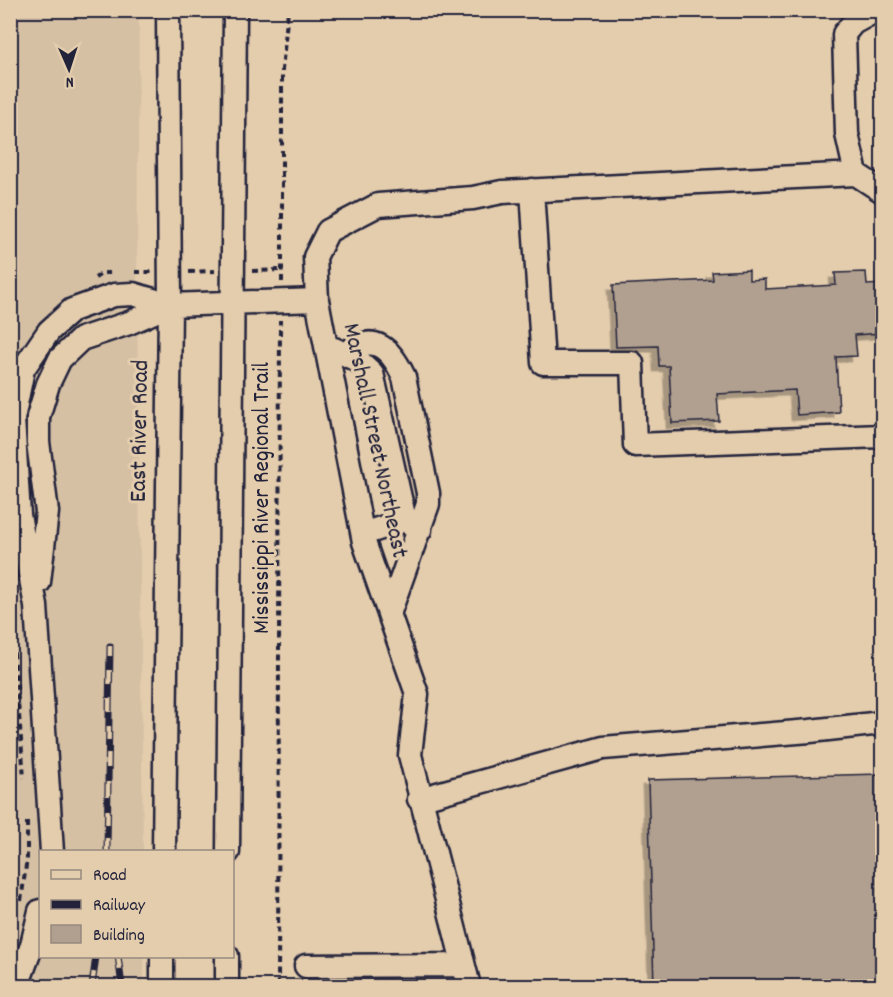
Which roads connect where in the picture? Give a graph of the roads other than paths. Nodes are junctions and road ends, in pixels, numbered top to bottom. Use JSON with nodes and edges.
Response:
{"nodes":[{"id":1,"x":168,"y":10,"type":"edge"},
{"id":2,"x":235,"y":10,"type":"edge"},
{"id":3,"x":875,"y":11,"type":"edge"},
{"id":4,"x":856,"y":174,"type":"junction"},
{"id":5,"x":881,"y":186,"type":"edge"},
{"id":6,"x":532,"y":190,"type":"junction"},
{"id":7,"x":316,"y":300,"type":"junction"},
{"id":8,"x":232,"y":302,"type":"junction"},
{"id":9,"x":170,"y":305,"type":"junction"},
{"id":10,"x":336,"y":350,"type":"junction"},
{"id":11,"x":882,"y":436,"type":"edge"},
{"id":12,"x":413,"y":525,"type":"junction"},
{"id":13,"x":363,"y":534,"type":"junction"},
{"id":14,"x":36,"y":606,"type":"junction"},
{"id":15,"x":389,"y":614,"type":"junction"},
{"id":16,"x":882,"y":723,"type":"edge"},
{"id":17,"x":419,"y":799,"type":"junction"},
{"id":18,"x":52,"y":850,"type":"edge"},
{"id":19,"x":164,"y":850,"type":"edge"},
{"id":20,"x":228,"y":850,"type":"edge"},
{"id":21,"x":39,"y":915,"type":"edge"},
{"id":22,"x":162,"y":958,"type":"edge"},
{"id":23,"x":227,"y":958,"type":"edge"},
{"id":24,"x":463,"y":965,"type":"junction"},
{"id":25,"x":306,"y":966,"type":"dead end"},
{"id":26,"x":17,"y":987,"type":"edge"},
{"id":27,"x":162,"y":987,"type":"edge"},
{"id":28,"x":227,"y":987,"type":"edge"},
{"id":29,"x":469,"y":987,"type":"edge"}],
"edges":[{"from":1,"to":9,"type":"street","name":"East River Road"},
{"from":2,"to":8,"type":"street"},
{"from":3,"to":4,"type":"street"},
{"from":4,"to":5,"type":"street"},
{"from":4,"to":6,"type":"street"},
{"from":6,"to":7,"type":"street"},
{"from":6,"to":11,"type":"street"},
{"from":7,"to":8,"type":"street","name":"Marshall Street Northeast"},
{"from":7,"to":10,"type":"street","name":"Marshall Street Northeast"},
{"from":8,"to":9,"type":"street","name":"Marshall Street Northeast"},
{"from":8,"to":20,"type":"street"},
{"from":9,"to":14,"type":"street"},
{"from":9,"to":14,"type":"street"},
{"from":9,"to":19,"type":"street","name":"East River Road"},
{"from":10,"to":12,"type":"street"},
{"from":10,"to":13,"type":"street","name":"Marshall Street Northeast"},
{"from":12,"to":13,"type":"street"},
{"from":12,"to":15,"type":"street"},
{"from":13,"to":15,"type":"street","name":"Marshall Street Northeast"},
{"from":14,"to":18,"type":"street"},
{"from":15,"to":17,"type":"street","name":"Marshall Street Northeast"},
{"from":16,"to":17,"type":"street"},
{"from":17,"to":24,"type":"street","name":"Marshall Street Northeast"},
{"from":21,"to":26,"type":"street"},
{"from":22,"to":27,"type":"street"},
{"from":23,"to":28,"type":"street"},
{"from":24,"to":25,"type":"street"},
{"from":24,"to":29,"type":"street","name":"Marshall Street Northeast"}]}
